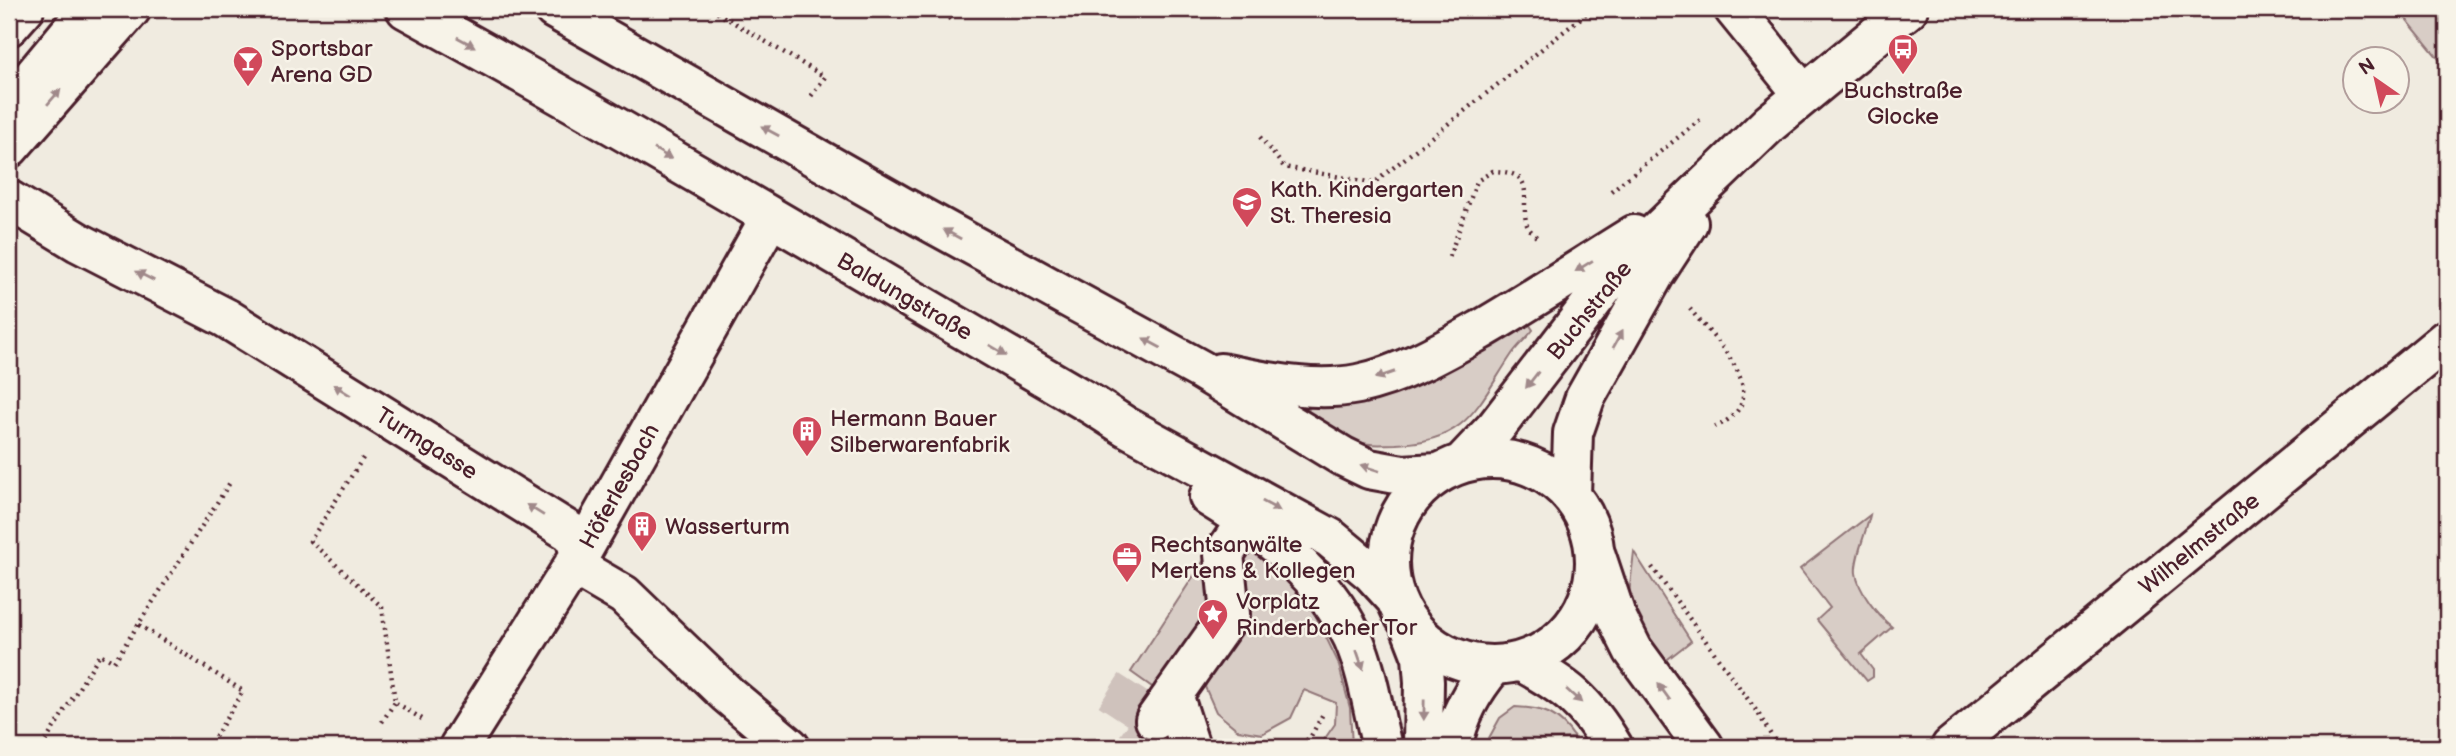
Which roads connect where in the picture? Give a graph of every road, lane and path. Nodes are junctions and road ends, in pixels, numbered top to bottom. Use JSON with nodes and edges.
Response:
{"nodes":[{"id":1,"x":24,"y":9,"type":"edge"},
{"id":2,"x":89,"y":9,"type":"edge"},
{"id":3,"x":131,"y":9,"type":"edge"},
{"id":4,"x":406,"y":9,"type":"edge"},
{"id":5,"x":556,"y":9,"type":"edge"},
{"id":6,"x":711,"y":9,"type":"edge"},
{"id":7,"x":938,"y":9,"type":"edge"},
{"id":8,"x":1592,"y":9,"type":"edge"},
{"id":9,"x":1734,"y":9,"type":"edge"},
{"id":10,"x":1908,"y":9,"type":"edge"},
{"id":11,"x":952,"y":22,"type":"dead end"},
{"id":12,"x":9,"y":26,"type":"edge"},
{"id":13,"x":1803,"y":94,"type":"junction"},
{"id":14,"x":821,"y":102,"type":"dead end"},
{"id":15,"x":9,"y":111,"type":"edge"},
{"id":16,"x":1260,"y":137,"type":"dead end"},
{"id":17,"x":9,"y":148,"type":"edge"},
{"id":18,"x":1724,"y":166,"type":"junction"},
{"id":19,"x":9,"y":200,"type":"edge"},
{"id":20,"x":1684,"y":205,"type":"junction"},
{"id":21,"x":770,"y":218,"type":"junction"},
{"id":22,"x":1542,"y":245,"type":"dead end"},
{"id":23,"x":1449,"y":257,"type":"dead end"},
{"id":24,"x":1683,"y":320,"type":"dead end"},
{"id":25,"x":2447,"y":339,"type":"edge"},
{"id":26,"x":1201,"y":370,"type":"junction"},
{"id":27,"x":388,"y":418,"type":"junction"},
{"id":28,"x":1125,"y":426,"type":"junction"},
{"id":29,"x":1715,"y":427,"type":"dead end"},
{"id":30,"x":1450,"y":468,"type":"junction"},
{"id":31,"x":231,"y":481,"type":"dead end"},
{"id":32,"x":1571,"y":495,"type":"junction"},
{"id":33,"x":1236,"y":536,"type":"dead end"},
{"id":34,"x":1595,"y":554,"type":"junction"},
{"id":35,"x":580,"y":555,"type":"junction"},
{"id":36,"x":1646,"y":558,"type":"dead end"},
{"id":37,"x":1402,"y":612,"type":"junction"},
{"id":38,"x":139,"y":625,"type":"junction"},
{"id":39,"x":1506,"y":664,"type":"junction"},
{"id":40,"x":395,"y":702,"type":"junction"},
{"id":41,"x":1326,"y":708,"type":"dead end"},
{"id":42,"x":382,"y":722,"type":"dead end"},
{"id":43,"x":460,"y":745,"type":"edge"},
{"id":44,"x":42,"y":747,"type":"edge"},
{"id":45,"x":209,"y":747,"type":"edge"},
{"id":46,"x":790,"y":747,"type":"edge"},
{"id":47,"x":1190,"y":747,"type":"edge"},
{"id":48,"x":1294,"y":747,"type":"edge"},
{"id":49,"x":1382,"y":747,"type":"edge"},
{"id":50,"x":1423,"y":747,"type":"edge"},
{"id":51,"x":1452,"y":747,"type":"edge"},
{"id":52,"x":1613,"y":747,"type":"edge"},
{"id":53,"x":1704,"y":747,"type":"edge"},
{"id":54,"x":1778,"y":747,"type":"edge"},
{"id":55,"x":1951,"y":747,"type":"edge"}],
"edges":[{"from":1,"to":12,"type":"street"},
{"from":2,"to":15,"type":"street"},
{"from":17,"to":3,"type":"street","one_way":true},
{"from":4,"to":21,"type":"street","name":"Baldungstraße","one_way":true},
{"from":26,"to":5,"type":"street","one_way":true},
{"from":6,"to":14,"type":"path"},
{"from":7,"to":11,"type":"path"},
{"from":8,"to":16,"type":"path"},
{"from":9,"to":13,"type":"street"},
{"from":10,"to":13,"type":"street","name":"Buchstraße"},
{"from":13,"to":18,"type":"street","name":"Buchstraße"},
{"from":18,"to":20,"type":"street","name":"Buchstraße"},
{"from":32,"to":18,"type":"street","name":"Buchstraße","one_way":true},
{"from":27,"to":19,"type":"street","name":"Turmgasse","one_way":true},
{"from":20,"to":26,"type":"street","one_way":true},
{"from":20,"to":30,"type":"street","name":"Buchstraße","one_way":true},
{"from":21,"to":28,"type":"street","name":"Baldungstraße","one_way":true},
{"from":21,"to":35,"type":"street","name":"Höferlesbach"},
{"from":22,"to":23,"type":"path"},
{"from":24,"to":29,"type":"path"},
{"from":25,"to":55,"type":"street","name":"Wilhelmstraße"},
{"from":30,"to":26,"type":"street","one_way":true},
{"from":35,"to":27,"type":"street","name":"Turmgasse","one_way":true},
{"from":27,"to":40,"type":"path"},
{"from":28,"to":37,"type":"street","name":"Baldungstraße","one_way":true},
{"from":28,"to":49,"type":"street","one_way":true},
{"from":30,"to":32,"type":"street"},
{"from":30,"to":37,"type":"street"},
{"from":31,"to":38,"type":"path"},
{"from":32,"to":34,"type":"street"},
{"from":33,"to":47,"type":"street"},
{"from":34,"to":39,"type":"street"},
{"from":53,"to":34,"type":"street","one_way":true},
{"from":35,"to":43,"type":"street","name":"Höferlesbach"},
{"from":35,"to":46,"type":"street","name":"Turmgasse"},
{"from":36,"to":54,"type":"path"},
{"from":37,"to":39,"type":"street"},
{"from":37,"to":50,"type":"street","one_way":true},
{"from":38,"to":44,"type":"path"},
{"from":38,"to":45,"type":"path"},
{"from":39,"to":51,"type":"street"},
{"from":39,"to":52,"type":"street","one_way":true},
{"from":40,"to":42,"type":"path"},
{"from":40,"to":43,"type":"path"},
{"from":41,"to":48,"type":"path"}]}
